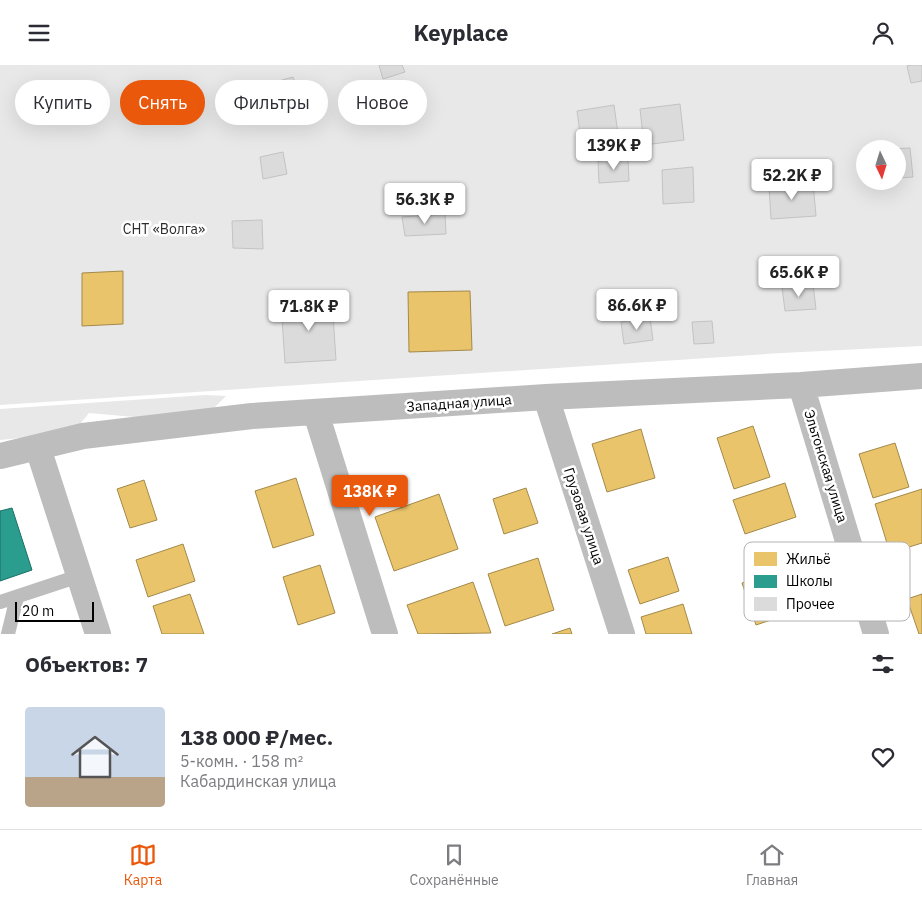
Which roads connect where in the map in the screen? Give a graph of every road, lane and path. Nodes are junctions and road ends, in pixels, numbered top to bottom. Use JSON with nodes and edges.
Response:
{"nodes":[{"id":1,"x":922,"y":376,"type":"edge"},
{"id":2,"x":801,"y":385,"type":"junction"},
{"id":3,"x":546,"y":397,"type":"junction"},
{"id":4,"x":316,"y":413,"type":"junction"},
{"id":5,"x":38,"y":448,"type":"junction"},
{"id":6,"x":0,"y":456,"type":"edge"},
{"id":7,"x":848,"y":542,"type":"edge"},
{"id":8,"x":79,"y":576,"type":"junction"},
{"id":9,"x":17,"y":597,"type":"junction"},
{"id":10,"x":0,"y":602,"type":"edge"},
{"id":11,"x":872,"y":621,"type":"edge"},
{"id":12,"x":8,"y":634,"type":"edge"},
{"id":13,"x":98,"y":634,"type":"edge"},
{"id":14,"x":385,"y":634,"type":"edge"},
{"id":15,"x":622,"y":634,"type":"edge"},
{"id":16,"x":876,"y":634,"type":"edge"}],
"edges":[{"from":1,"to":2,"type":"street","name":"Западная улица"},
{"from":2,"to":3,"type":"street","name":"Западная улица"},
{"from":2,"to":7,"type":"street","name":"Эльтонская улица"},
{"from":3,"to":4,"type":"street","name":"Западная улица"},
{"from":3,"to":15,"type":"street","name":"Грузовая улица"},
{"from":4,"to":5,"type":"street","name":"Западная улица"},
{"from":4,"to":14,"type":"street"},
{"from":5,"to":6,"type":"street","name":"Западная улица"},
{"from":5,"to":8,"type":"street"},
{"from":8,"to":9,"type":"lane"},
{"from":8,"to":13,"type":"street"},
{"from":9,"to":10,"type":"lane"},
{"from":9,"to":12,"type":"lane"},
{"from":11,"to":16,"type":"street","name":"Эльтонская улица"}]}
